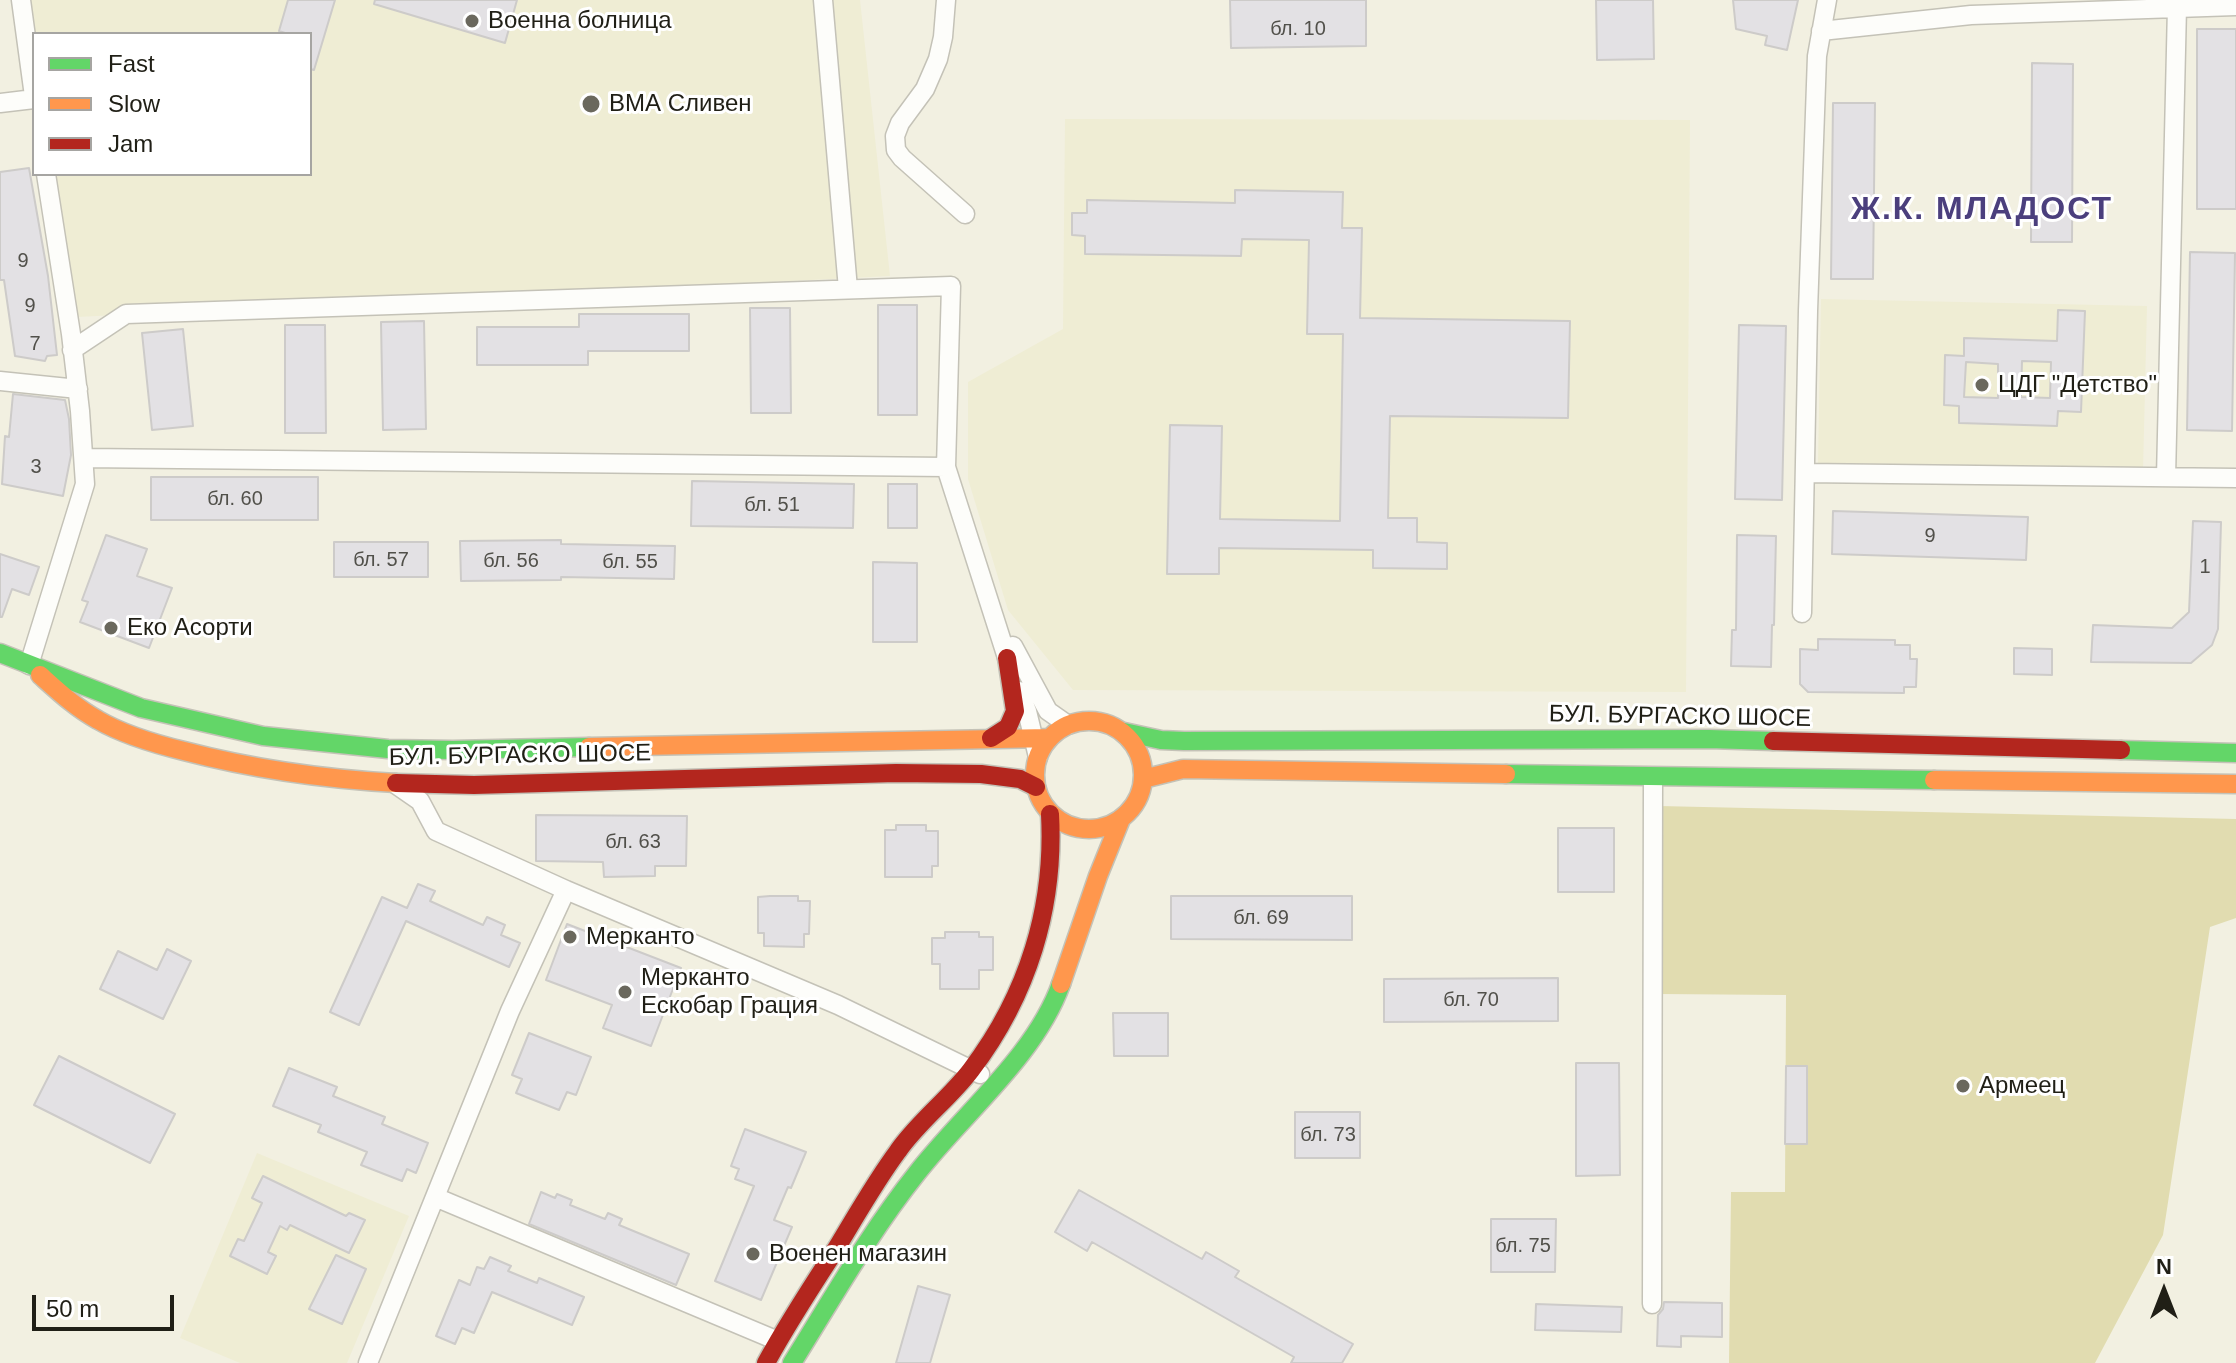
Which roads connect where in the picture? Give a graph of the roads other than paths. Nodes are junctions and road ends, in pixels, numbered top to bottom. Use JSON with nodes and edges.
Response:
{"nodes":[{"id":1,"x":21,"y":0,"type":"edge"},
{"id":2,"x":823,"y":0,"type":"edge"},
{"id":3,"x":1827,"y":0,"type":"edge"},
{"id":4,"x":945,"y":1,"type":"edge"},
{"id":5,"x":2236,"y":6,"type":"edge"},
{"id":6,"x":2177,"y":7,"type":"junction"},
{"id":7,"x":1821,"y":31,"type":"junction"},
{"id":8,"x":32,"y":83,"type":"edge"},
{"id":9,"x":32,"y":98,"type":"edge"},
{"id":10,"x":0,"y":103,"type":"edge"},
{"id":11,"x":46,"y":176,"type":"edge"},
{"id":12,"x":965,"y":214,"type":"dead end"},
{"id":13,"x":848,"y":289,"type":"junction"},
{"id":14,"x":72,"y":350,"type":"junction"},
{"id":15,"x":0,"y":381,"type":"edge"},
{"id":16,"x":78,"y":389,"type":"junction"},
{"id":17,"x":84,"y":458,"type":"junction"},
{"id":18,"x":946,"y":467,"type":"junction"},
{"id":19,"x":1805,"y":473,"type":"junction"},
{"id":20,"x":2166,"y":477,"type":"junction"},
{"id":21,"x":2236,"y":478,"type":"edge"},
{"id":22,"x":987,"y":597,"type":"junction"},
{"id":23,"x":1802,"y":613,"type":"dead end"},
{"id":24,"x":0,"y":653,"type":"edge"},
{"id":25,"x":1007,"y":658,"type":"junction"},
{"id":26,"x":29,"y":665,"type":"junction"},
{"id":27,"x":1068,"y":725,"type":"junction"},
{"id":28,"x":1124,"y":732,"type":"junction"},
{"id":29,"x":991,"y":738,"type":"junction"},
{"id":30,"x":1040,"y":744,"type":"junction"},
{"id":31,"x":2236,"y":753,"type":"edge"},
{"id":32,"x":1653,"y":777,"type":"junction"},
{"id":33,"x":1143,"y":779,"type":"junction"},
{"id":34,"x":394,"y":783,"type":"junction"},
{"id":35,"x":2236,"y":784,"type":"edge"},
{"id":36,"x":474,"y":785,"type":"junction"},
{"id":37,"x":1036,"y":787,"type":"junction"},
{"id":38,"x":1050,"y":814,"type":"junction"},
{"id":39,"x":1121,"y":819,"type":"junction"},
{"id":40,"x":436,"y":831,"type":"junction"},
{"id":41,"x":566,"y":890,"type":"junction"},
{"id":42,"x":971,"y":1069,"type":"junction"},
{"id":43,"x":996,"y":1080,"type":"junction"},
{"id":44,"x":435,"y":1197,"type":"junction"},
{"id":45,"x":1652,"y":1304,"type":"dead end"},
{"id":46,"x":778,"y":1341,"type":"junction"},
{"id":47,"x":368,"y":1363,"type":"edge"},
{"id":48,"x":766,"y":1363,"type":"edge"},
{"id":49,"x":792,"y":1363,"type":"edge"}],
"edges":[{"from":1,"to":8,"type":"street"},
{"from":2,"to":13,"type":"street"},
{"from":3,"to":7,"type":"street"},
{"from":4,"to":12,"type":"street"},
{"from":5,"to":6,"type":"street"},
{"from":6,"to":7,"type":"street"},
{"from":6,"to":20,"type":"street"},
{"from":7,"to":19,"type":"street"},
{"from":9,"to":10,"type":"street"},
{"from":11,"to":14,"type":"street"},
{"from":13,"to":14,"type":"street"},
{"from":13,"to":18,"type":"street"},
{"from":14,"to":16,"type":"street"},
{"from":15,"to":16,"type":"street"},
{"from":16,"to":17,"type":"street"},
{"from":17,"to":18,"type":"street"},
{"from":17,"to":26,"type":"street"},
{"from":18,"to":22,"type":"street"},
{"from":19,"to":20,"type":"street"},
{"from":19,"to":23,"type":"street"},
{"from":20,"to":21,"type":"street"},
{"from":22,"to":25,"type":"street"},
{"from":22,"to":27,"type":"street"},
{"from":24,"to":26,"type":"main road","name":"БУЛ. БУРГАСКО ШОСЕ"},
{"from":25,"to":29,"type":"main road"},
{"from":25,"to":30,"type":"street"},
{"from":26,"to":29,"type":"main road","name":"БУЛ. БУРГАСКО ШОСЕ"},
{"from":26,"to":34,"type":"main road","name":"БУЛ. БУРГАСКО ШОСЕ"},
{"from":27,"to":28,"type":"main road"},
{"from":27,"to":30,"type":"main road"},
{"from":28,"to":31,"type":"main road","name":"БУЛ. БУРГАСКО ШОСЕ"},
{"from":28,"to":33,"type":"main road"},
{"from":29,"to":30,"type":"main road","name":"БУЛ. БУРГАСКО ШОСЕ"},
{"from":30,"to":37,"type":"main road"},
{"from":32,"to":33,"type":"main road"},
{"from":32,"to":35,"type":"main road"},
{"from":32,"to":45,"type":"street"},
{"from":33,"to":39,"type":"main road"},
{"from":34,"to":36,"type":"main road","name":"БУЛ. БУРГАСКО ШОСЕ"},
{"from":34,"to":40,"type":"street"},
{"from":36,"to":37,"type":"main road","name":"БУЛ. БУРГАСКО ШОСЕ"},
{"from":36,"to":40,"type":"street"},
{"from":37,"to":38,"type":"main road"},
{"from":38,"to":39,"type":"main road"},
{"from":38,"to":42,"type":"main road"},
{"from":39,"to":43,"type":"main road"},
{"from":40,"to":41,"type":"street"},
{"from":41,"to":42,"type":"street"},
{"from":41,"to":44,"type":"street"},
{"from":42,"to":43,"type":"street"},
{"from":42,"to":46,"type":"main road"},
{"from":43,"to":49,"type":"main road"},
{"from":44,"to":46,"type":"street"},
{"from":44,"to":47,"type":"street"},
{"from":46,"to":48,"type":"main road"}]}
